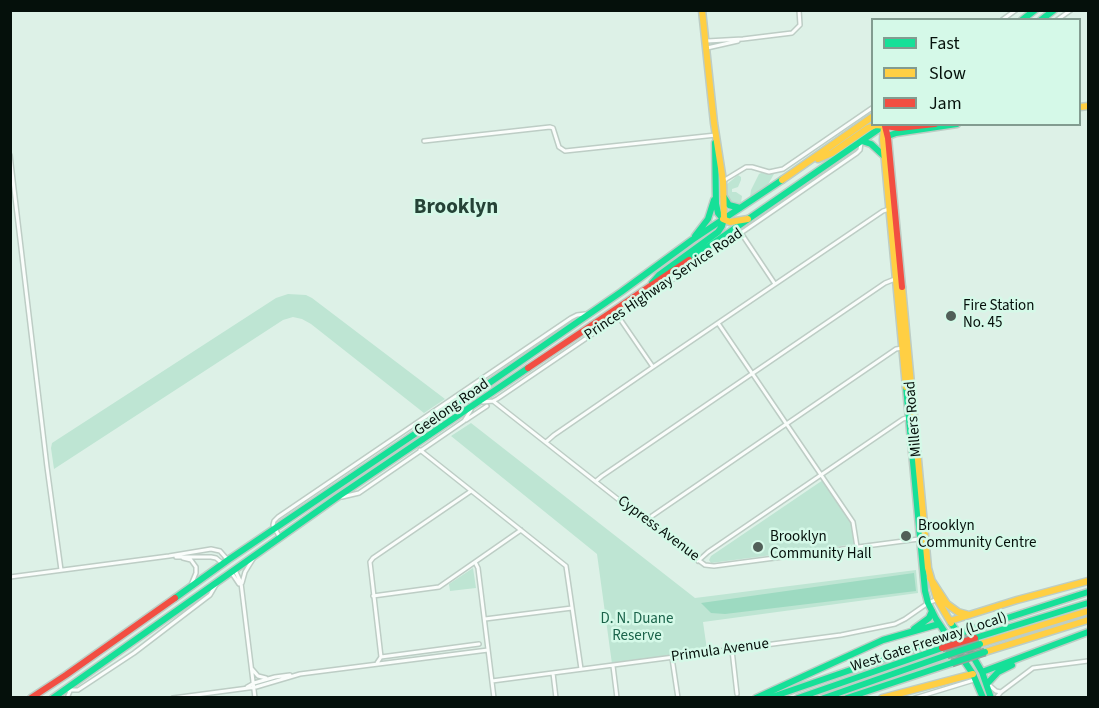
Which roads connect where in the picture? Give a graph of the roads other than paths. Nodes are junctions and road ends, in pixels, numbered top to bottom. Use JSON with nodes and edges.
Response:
{"nodes":[{"id":1,"x":702,"y":10,"type":"edge"},
{"id":2,"x":799,"y":10,"type":"edge"},
{"id":3,"x":743,"y":39,"type":"junction"},
{"id":4,"x":706,"y":45,"type":"junction"},
{"id":5,"x":871,"y":109,"type":"edge"},
{"id":6,"x":871,"y":118,"type":"edge"},
{"id":7,"x":878,"y":126,"type":"edge"},
{"id":8,"x":884,"y":126,"type":"edge"},
{"id":9,"x":885,"y":126,"type":"edge"},
{"id":10,"x":885,"y":126,"type":"edge"},
{"id":11,"x":890,"y":126,"type":"edge"},
{"id":12,"x":911,"y":126,"type":"edge"},
{"id":13,"x":942,"y":126,"type":"edge"},
{"id":14,"x":922,"y":128,"type":"edge"},
{"id":15,"x":716,"y":134,"type":"junction"},
{"id":16,"x":888,"y":136,"type":"junction"},
{"id":17,"x":424,"y":141,"type":"dead end"},
{"id":18,"x":862,"y":141,"type":"junction"},
{"id":19,"x":10,"y":155,"type":"edge"},
{"id":20,"x":887,"y":157,"type":"junction"},
{"id":21,"x":809,"y":162,"type":"junction"},
{"id":22,"x":719,"y":181,"type":"junction"},
{"id":23,"x":716,"y":194,"type":"junction"},
{"id":24,"x":723,"y":195,"type":"junction"},
{"id":25,"x":740,"y":208,"type":"junction"},
{"id":26,"x":890,"y":209,"type":"junction"},
{"id":27,"x":724,"y":219,"type":"junction"},
{"id":28,"x":750,"y":219,"type":"junction"},
{"id":29,"x":741,"y":232,"type":"junction"},
{"id":30,"x":692,"y":240,"type":"junction"},
{"id":31,"x":898,"y":279,"type":"junction"},
{"id":32,"x":775,"y":284,"type":"junction"},
{"id":33,"x":649,"y":287,"type":"junction"},
{"id":34,"x":603,"y":304,"type":"junction"},
{"id":35,"x":610,"y":313,"type":"junction"},
{"id":36,"x":618,"y":316,"type":"junction"},
{"id":37,"x":718,"y":323,"type":"junction"},
{"id":38,"x":561,"y":346,"type":"junction"},
{"id":39,"x":905,"y":348,"type":"junction"},
{"id":40,"x":555,"y":359,"type":"junction"},
{"id":41,"x":653,"y":367,"type":"junction"},
{"id":42,"x":752,"y":374,"type":"junction"},
{"id":43,"x":493,"y":401,"type":"junction"},
{"id":44,"x":476,"y":403,"type":"junction"},
{"id":45,"x":487,"y":406,"type":"dead end"},
{"id":46,"x":911,"y":417,"type":"junction"},
{"id":47,"x":464,"y":421,"type":"junction"},
{"id":48,"x":787,"y":424,"type":"junction"},
{"id":49,"x":546,"y":442,"type":"junction"},
{"id":50,"x":420,"y":450,"type":"junction"},
{"id":51,"x":821,"y":474,"type":"junction"},
{"id":52,"x":596,"y":482,"type":"junction"},
{"id":53,"x":471,"y":490,"type":"junction"},
{"id":54,"x":336,"y":498,"type":"junction"},
{"id":55,"x":647,"y":522,"type":"junction"},
{"id":56,"x":274,"y":529,"type":"junction"},
{"id":57,"x":521,"y":530,"type":"junction"},
{"id":58,"x":280,"y":538,"type":"junction"},
{"id":59,"x":922,"y":539,"type":"junction"},
{"id":60,"x":857,"y":547,"type":"junction"},
{"id":61,"x":257,"y":553,"type":"junction"},
{"id":62,"x":169,"y":556,"type":"junction"},
{"id":63,"x":698,"y":561,"type":"junction"},
{"id":64,"x":226,"y":562,"type":"junction"},
{"id":65,"x":475,"y":562,"type":"junction"},
{"id":66,"x":60,"y":570,"type":"junction"},
{"id":67,"x":232,"y":570,"type":"junction"},
{"id":68,"x":10,"y":577,"type":"edge"},
{"id":69,"x":219,"y":579,"type":"junction"},
{"id":70,"x":1089,"y":581,"type":"edge"},
{"id":71,"x":190,"y":587,"type":"junction"},
{"id":72,"x":242,"y":588,"type":"junction"},
{"id":73,"x":1089,"y":592,"type":"edge"},
{"id":74,"x":373,"y":596,"type":"junction"},
{"id":75,"x":939,"y":598,"type":"junction"},
{"id":76,"x":928,"y":603,"type":"junction"},
{"id":77,"x":1089,"y":603,"type":"edge"},
{"id":78,"x":573,"y":608,"type":"junction"},
{"id":79,"x":932,"y":611,"type":"junction"},
{"id":80,"x":1089,"y":611,"type":"edge"},
{"id":81,"x":972,"y":615,"type":"junction"},
{"id":82,"x":485,"y":620,"type":"junction"},
{"id":83,"x":1089,"y":620,"type":"edge"},
{"id":84,"x":950,"y":621,"type":"junction"},
{"id":85,"x":939,"y":624,"type":"junction"},
{"id":86,"x":909,"y":632,"type":"junction"},
{"id":87,"x":1089,"y":632,"type":"edge"},
{"id":88,"x":1062,"y":642,"type":"junction"},
{"id":89,"x":479,"y":644,"type":"dead end"},
{"id":90,"x":454,"y":647,"type":"junction"},
{"id":91,"x":488,"y":650,"type":"junction"},
{"id":92,"x":732,"y":650,"type":"junction"},
{"id":93,"x":455,"y":654,"type":"junction"},
{"id":94,"x":381,"y":657,"type":"junction"},
{"id":95,"x":672,"y":658,"type":"junction"},
{"id":96,"x":1089,"y":661,"type":"edge"},
{"id":97,"x":388,"y":663,"type":"junction"},
{"id":98,"x":251,"y":664,"type":"junction"},
{"id":99,"x":376,"y":664,"type":"junction"},
{"id":100,"x":613,"y":666,"type":"junction"},
{"id":101,"x":581,"y":669,"type":"junction"},
{"id":102,"x":982,"y":672,"type":"junction"},
{"id":103,"x":553,"y":673,"type":"junction"},
{"id":104,"x":300,"y":674,"type":"junction"},
{"id":105,"x":275,"y":677,"type":"junction"},
{"id":106,"x":974,"y":677,"type":"junction"},
{"id":107,"x":492,"y":681,"type":"junction"},
{"id":108,"x":987,"y":684,"type":"junction"},
{"id":109,"x":254,"y":686,"type":"junction"},
{"id":110,"x":67,"y":690,"type":"junction"},
{"id":111,"x":1001,"y":692,"type":"junction"},
{"id":112,"x":738,"y":693,"type":"dead end"},
{"id":113,"x":927,"y":696,"type":"edge"},
{"id":114,"x":983,"y":697,"type":"edge"},
{"id":115,"x":31,"y":698,"type":"edge"},
{"id":116,"x":53,"y":698,"type":"edge"},
{"id":117,"x":67,"y":698,"type":"edge"},
{"id":118,"x":173,"y":698,"type":"edge"},
{"id":119,"x":255,"y":698,"type":"edge"},
{"id":120,"x":494,"y":698,"type":"edge"},
{"id":121,"x":556,"y":698,"type":"edge"},
{"id":122,"x":617,"y":698,"type":"edge"},
{"id":123,"x":678,"y":698,"type":"edge"},
{"id":124,"x":756,"y":698,"type":"edge"},
{"id":125,"x":770,"y":698,"type":"edge"},
{"id":126,"x":798,"y":698,"type":"edge"},
{"id":127,"x":824,"y":698,"type":"edge"},
{"id":128,"x":847,"y":698,"type":"edge"},
{"id":129,"x":882,"y":698,"type":"edge"},
{"id":130,"x":915,"y":698,"type":"edge"},
{"id":131,"x":991,"y":698,"type":"edge"},
{"id":132,"x":996,"y":698,"type":"edge"}],
"edges":[{"from":1,"to":4,"type":"main road"},
{"from":2,"to":3,"type":"street"},
{"from":3,"to":4,"type":"street"},
{"from":3,"to":4,"type":"street"},
{"from":4,"to":15,"type":"main road"},
{"from":5,"to":22,"type":"street"},
{"from":6,"to":21,"type":"main road","name":"Geelong Road"},
{"from":7,"to":21,"type":"main road"},
{"from":8,"to":18,"type":"main road","name":"Geelong Road"},
{"from":9,"to":16,"type":"main road","name":"Millers Road"},
{"from":10,"to":20,"type":"main road","name":"Millers Road"},
{"from":11,"to":12,"type":"main road"},
{"from":12,"to":14,"type":"main road"},
{"from":13,"to":14,"type":"main road"},
{"from":14,"to":16,"type":"main road"},
{"from":15,"to":17,"type":"street"},
{"from":15,"to":22,"type":"main road"},
{"from":16,"to":20,"type":"main road","name":"Millers Road"},
{"from":18,"to":20,"type":"main road"},
{"from":18,"to":28,"type":"main road","name":"Geelong Road"},
{"from":18,"to":29,"type":"street","name":"Princes Highway Service Road"},
{"from":19,"to":66,"type":"street"},
{"from":20,"to":26,"type":"main road","name":"Millers Road"},
{"from":20,"to":31,"type":"main road","name":"Millers Road"},
{"from":21,"to":25,"type":"main road","name":"Geelong Road"},
{"from":22,"to":23,"type":"main road"},
{"from":22,"to":24,"type":"main road"},
{"from":23,"to":27,"type":"main road"},
{"from":23,"to":30,"type":"main road"},
{"from":24,"to":25,"type":"main road"},
{"from":24,"to":27,"type":"main road"},
{"from":25,"to":27,"type":"main road","name":"Geelong Road"},
{"from":26,"to":31,"type":"main road","name":"Millers Road"},
{"from":26,"to":32,"type":"street"},
{"from":27,"to":28,"type":"main road"},
{"from":27,"to":30,"type":"main road","name":"Geelong Road"},
{"from":27,"to":33,"type":"main road"},
{"from":28,"to":33,"type":"main road","name":"Geelong Road"},
{"from":29,"to":32,"type":"street"},
{"from":29,"to":36,"type":"street","name":"Princes Highway Service Road"},
{"from":30,"to":34,"type":"main road","name":"Geelong Road"},
{"from":31,"to":39,"type":"main road","name":"Millers Road"},
{"from":31,"to":42,"type":"street"},
{"from":32,"to":37,"type":"street"},
{"from":33,"to":35,"type":"main road","name":"Geelong Road"},
{"from":34,"to":35,"type":"main road"},
{"from":34,"to":56,"type":"main road","name":"Geelong Road"},
{"from":35,"to":38,"type":"main road","name":"Geelong Road"},
{"from":36,"to":40,"type":"street","name":"Princes Highway Service Road"},
{"from":36,"to":41,"type":"street"},
{"from":37,"to":41,"type":"street"},
{"from":37,"to":42,"type":"street"},
{"from":38,"to":40,"type":"street"},
{"from":38,"to":44,"type":"main road","name":"Geelong Road"},
{"from":39,"to":46,"type":"main road","name":"Millers Road"},
{"from":39,"to":48,"type":"street"},
{"from":40,"to":43,"type":"street","name":"Princes Highway Service Road"},
{"from":41,"to":49,"type":"street"},
{"from":42,"to":48,"type":"street"},
{"from":42,"to":52,"type":"street"},
{"from":43,"to":44,"type":"street","name":"Princes Highway Service Road"},
{"from":43,"to":49,"type":"street","name":"Cypress Avenue"},
{"from":44,"to":47,"type":"street"},
{"from":44,"to":54,"type":"main road","name":"Geelong Road"},
{"from":45,"to":47,"type":"street"},
{"from":46,"to":51,"type":"street"},
{"from":46,"to":59,"type":"main road","name":"Millers Road"},
{"from":47,"to":50,"type":"street"},
{"from":48,"to":51,"type":"street"},
{"from":48,"to":55,"type":"street"},
{"from":49,"to":52,"type":"street","name":"Cypress Avenue"},
{"from":50,"to":53,"type":"street"},
{"from":50,"to":54,"type":"street"},
{"from":51,"to":60,"type":"street"},
{"from":51,"to":63,"type":"street"},
{"from":52,"to":55,"type":"street","name":"Cypress Avenue"},
{"from":53,"to":57,"type":"street"},
{"from":53,"to":74,"type":"street"},
{"from":54,"to":58,"type":"main road","name":"Geelong Road"},
{"from":55,"to":63,"type":"street","name":"Cypress Avenue"},
{"from":56,"to":58,"type":"street"},
{"from":56,"to":64,"type":"main road","name":"Geelong Road"},
{"from":57,"to":65,"type":"street"},
{"from":57,"to":78,"type":"street"},
{"from":58,"to":61,"type":"main road","name":"Geelong Road"},
{"from":59,"to":60,"type":"street","name":"Cypress Avenue"},
{"from":59,"to":75,"type":"main road","name":"Millers Road"},
{"from":59,"to":76,"type":"main road","name":"Millers Road"},
{"from":60,"to":63,"type":"street","name":"Cypress Avenue"},
{"from":61,"to":67,"type":"main road","name":"Geelong Road"},
{"from":61,"to":72,"type":"street"},
{"from":62,"to":64,"type":"street"},
{"from":62,"to":64,"type":"street"},
{"from":62,"to":66,"type":"street"},
{"from":62,"to":71,"type":"street"},
{"from":64,"to":67,"type":"main road"},
{"from":64,"to":71,"type":"main road","name":"Geelong Road"},
{"from":65,"to":74,"type":"street"},
{"from":65,"to":82,"type":"street"},
{"from":66,"to":68,"type":"street"},
{"from":67,"to":69,"type":"main road","name":"Geelong Road"},
{"from":67,"to":72,"type":"street"},
{"from":69,"to":110,"type":"main road","name":"Geelong Road"},
{"from":69,"to":110,"type":"street"},
{"from":70,"to":81,"type":"main road"},
{"from":71,"to":115,"type":"main road","name":"Geelong Road"},
{"from":72,"to":98,"type":"street"},
{"from":73,"to":125,"type":"main road","name":"West Gate Freeway (Local)","bridge":true},
{"from":74,"to":94,"type":"street"},
{"from":75,"to":76,"type":"street","name":"Primula Avenue"},
{"from":75,"to":81,"type":"main road"},
{"from":75,"to":84,"type":"main road"},
{"from":76,"to":79,"type":"main road","name":"Millers Road"},
{"from":76,"to":92,"type":"street","name":"Primula Avenue"},
{"from":77,"to":126,"type":"main road","bridge":true},
{"from":78,"to":82,"type":"street"},
{"from":78,"to":101,"type":"street"},
{"from":79,"to":85,"type":"main road","name":"Millers Road"},
{"from":79,"to":86,"type":"main road"},
{"from":80,"to":127,"type":"main road","bridge":true},
{"from":81,"to":84,"type":"main road"},
{"from":82,"to":91,"type":"street"},
{"from":83,"to":128,"type":"main road","name":"West Gate Freeway (Local)","bridge":true},
{"from":84,"to":85,"type":"main road"},
{"from":84,"to":102,"type":"main road"},
{"from":85,"to":86,"type":"main road"},
{"from":85,"to":106,"type":"main road","name":"Millers Road"},
{"from":86,"to":124,"type":"main road"},
{"from":87,"to":88,"type":"main road"},
{"from":88,"to":102,"type":"main road"},
{"from":88,"to":108,"type":"main road"},
{"from":89,"to":90,"type":"street"},
{"from":90,"to":93,"type":"street"},
{"from":90,"to":94,"type":"street"},
{"from":91,"to":93,"type":"street"},
{"from":91,"to":107,"type":"street"},
{"from":92,"to":95,"type":"street","name":"Primula Avenue"},
{"from":92,"to":112,"type":"street"},
{"from":93,"to":97,"type":"street"},
{"from":94,"to":97,"type":"street"},
{"from":94,"to":99,"type":"street"},
{"from":95,"to":100,"type":"street","name":"Primula Avenue"},
{"from":95,"to":123,"type":"street"},
{"from":96,"to":111,"type":"street"},
{"from":97,"to":99,"type":"street"},
{"from":98,"to":105,"type":"street"},
{"from":98,"to":109,"type":"street"},
{"from":99,"to":104,"type":"street"},
{"from":100,"to":101,"type":"street","name":"Primula Avenue"},
{"from":100,"to":122,"type":"street"},
{"from":101,"to":103,"type":"street","name":"Primula Avenue"},
{"from":102,"to":106,"type":"main road"},
{"from":102,"to":108,"type":"main road"},
{"from":103,"to":107,"type":"street","name":"Primula Avenue"},
{"from":103,"to":121,"type":"street"},
{"from":104,"to":105,"type":"street"},
{"from":104,"to":109,"type":"street"},
{"from":105,"to":109,"type":"street"},
{"from":106,"to":113,"type":"street"},
{"from":106,"to":114,"type":"main road","name":"Millers Road"},
{"from":106,"to":129,"type":"main road"},
{"from":107,"to":120,"type":"street"},
{"from":108,"to":111,"type":"street"},
{"from":108,"to":131,"type":"main road"},
{"from":109,"to":118,"type":"street"},
{"from":109,"to":119,"type":"street"},
{"from":110,"to":116,"type":"main road","name":"Geelong Road"},
{"from":110,"to":117,"type":"street"},
{"from":111,"to":132,"type":"street"},
{"from":113,"to":130,"type":"street"}]}
